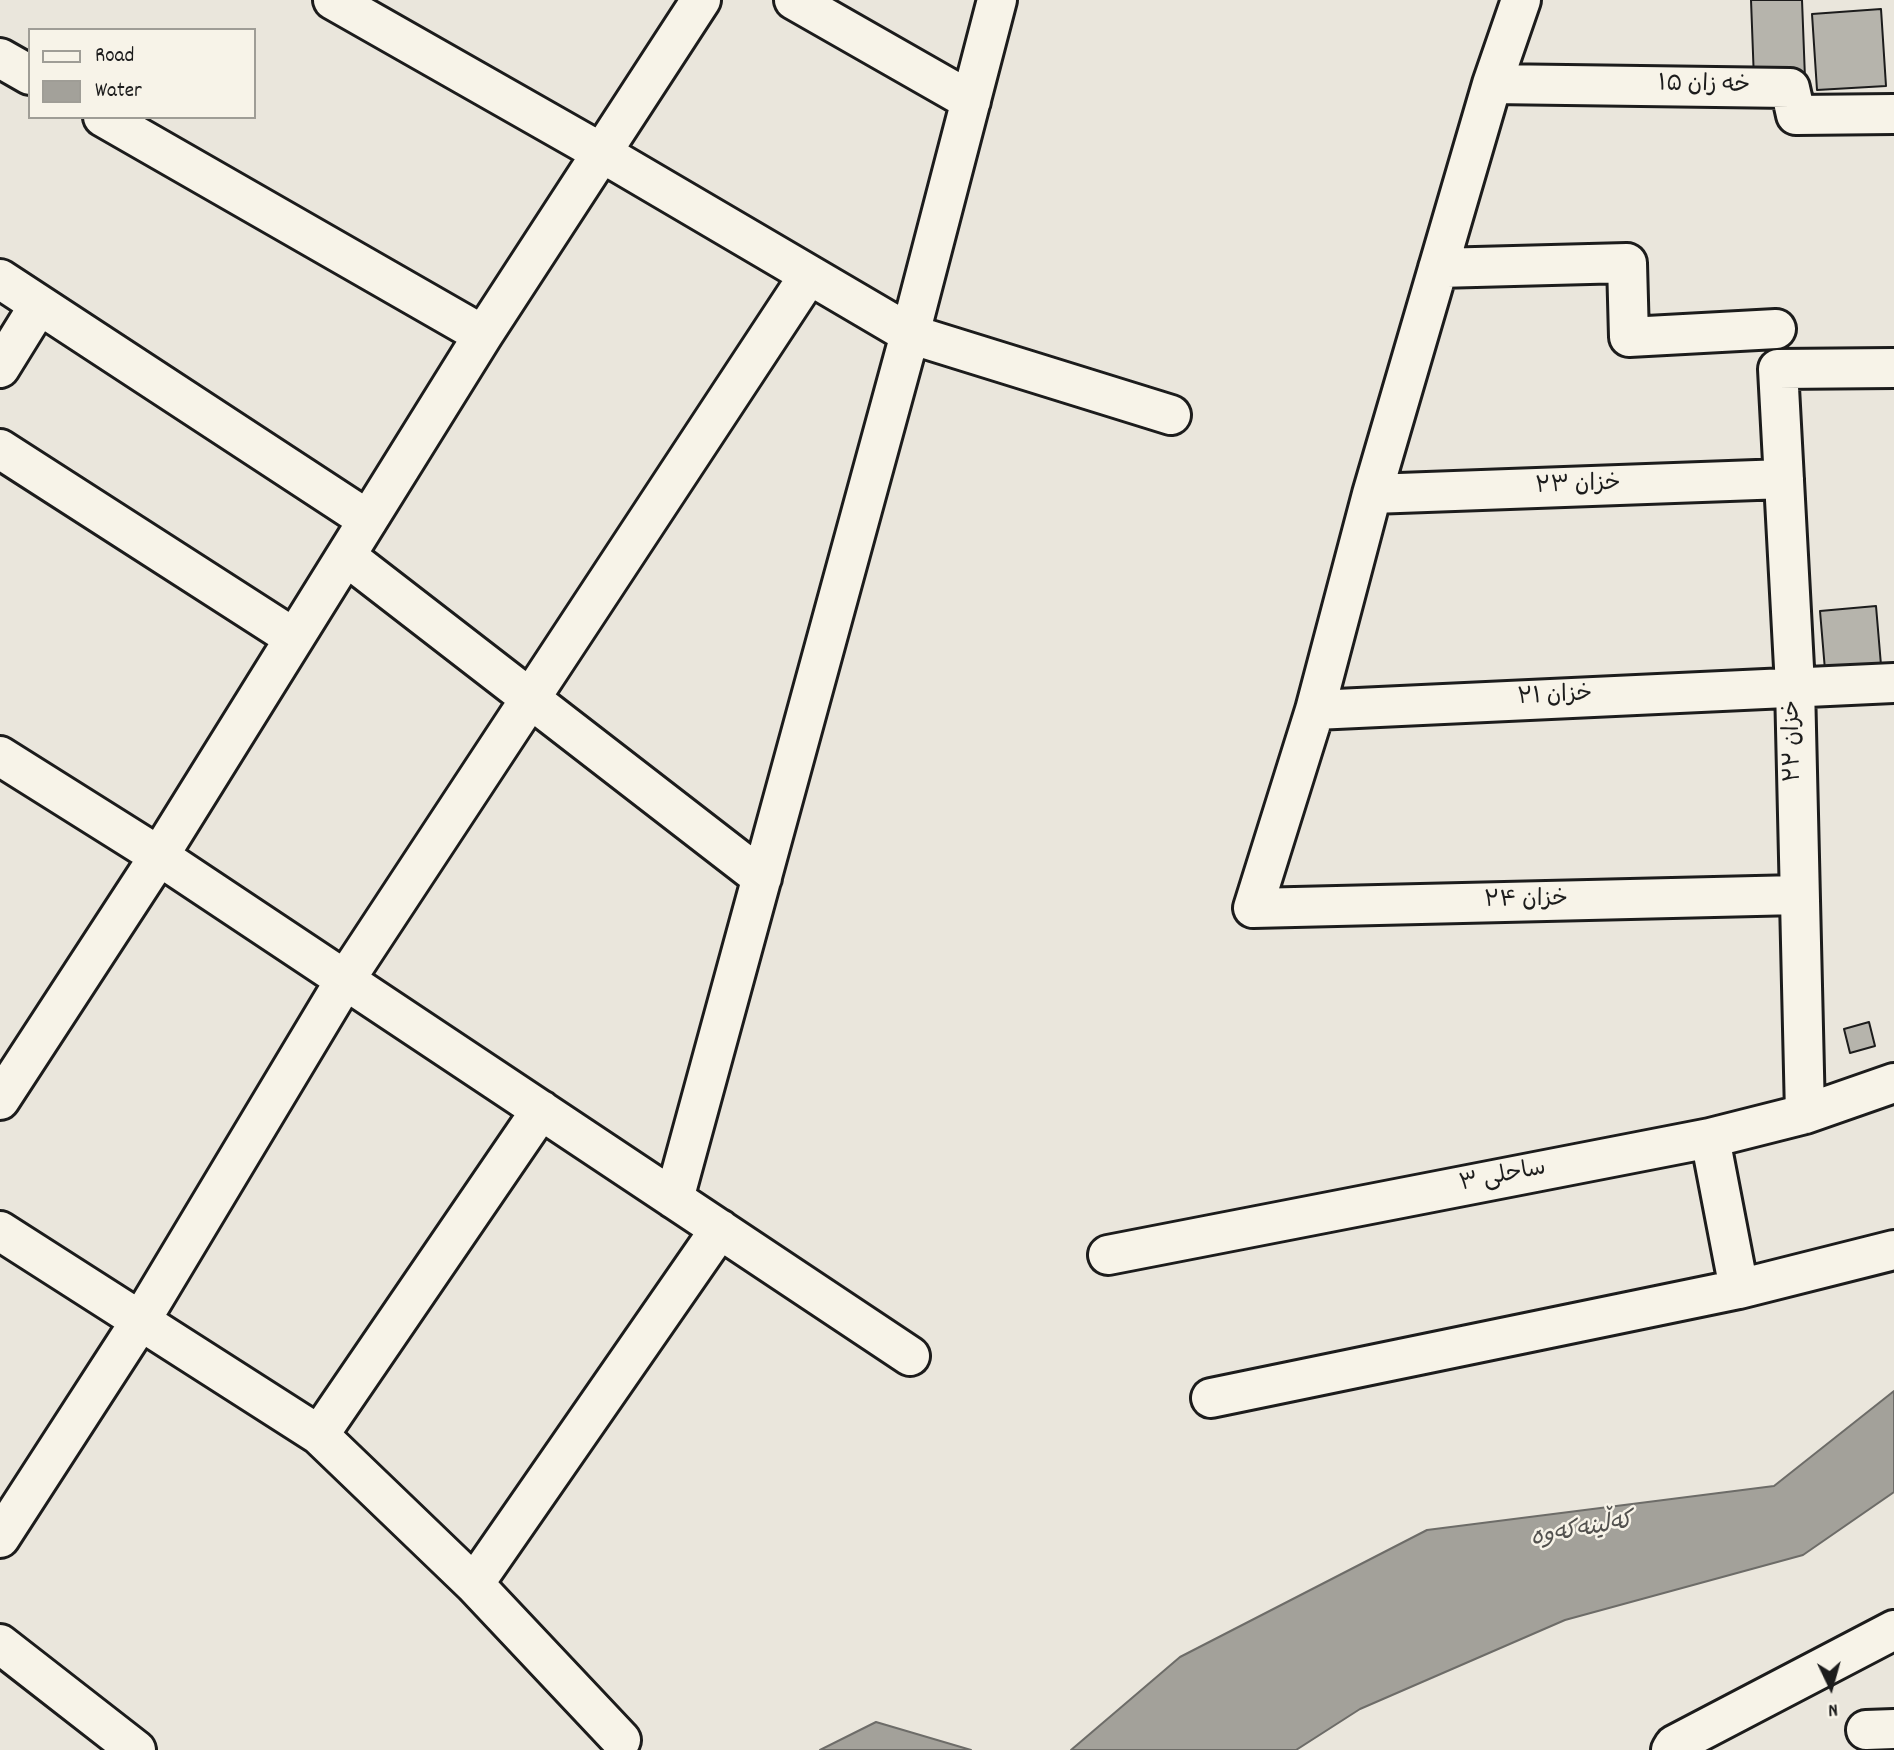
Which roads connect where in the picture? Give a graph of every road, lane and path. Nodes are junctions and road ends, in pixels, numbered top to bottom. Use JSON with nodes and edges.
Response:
{"nodes":[{"id":1,"x":333,"y":0,"type":"edge"},
{"id":2,"x":702,"y":0,"type":"edge"},
{"id":3,"x":794,"y":0,"type":"edge"},
{"id":4,"x":997,"y":0,"type":"edge"},
{"id":5,"x":1521,"y":0,"type":"edge"},
{"id":6,"x":0,"y":58,"type":"edge"},
{"id":7,"x":28,"y":74,"type":"edge"},
{"id":8,"x":1492,"y":85,"type":"junction"},
{"id":9,"x":971,"y":101,"type":"junction"},
{"id":10,"x":1894,"y":114,"type":"edge"},
{"id":11,"x":106,"y":119,"type":"edge"},
{"id":12,"x":602,"y":152,"type":"junction"},
{"id":13,"x":1438,"y":268,"type":"junction"},
{"id":14,"x":809,"y":275,"type":"junction"},
{"id":15,"x":0,"y":279,"type":"edge"},
{"id":16,"x":39,"y":305,"type":"junction"},
{"id":17,"x":1776,"y":329,"type":"dead end"},
{"id":18,"x":910,"y":334,"type":"junction"},
{"id":19,"x":483,"y":335,"type":"junction"},
{"id":20,"x":0,"y":368,"type":"edge"},
{"id":21,"x":1894,"y":368,"type":"edge"},
{"id":22,"x":1171,"y":415,"type":"dead end"},
{"id":23,"x":0,"y":449,"type":"edge"},
{"id":24,"x":1784,"y":479,"type":"junction"},
{"id":25,"x":1372,"y":494,"type":"junction"},
{"id":26,"x":368,"y":520,"type":"junction"},
{"id":27,"x":346,"y":556,"type":"junction"},
{"id":28,"x":294,"y":638,"type":"junction"},
{"id":29,"x":1894,"y":683,"type":"edge"},
{"id":30,"x":1795,"y":686,"type":"junction"},
{"id":31,"x":531,"y":698,"type":"junction"},
{"id":32,"x":1315,"y":710,"type":"junction"},
{"id":33,"x":0,"y":756,"type":"edge"},
{"id":34,"x":159,"y":856,"type":"junction"},
{"id":35,"x":762,"y":878,"type":"junction"},
{"id":36,"x":1798,"y":895,"type":"junction"},
{"id":37,"x":345,"y":980,"type":"junction"},
{"id":38,"x":1894,"y":1083,"type":"edge"},
{"id":39,"x":0,"y":1100,"type":"edge"},
{"id":40,"x":541,"y":1110,"type":"junction"},
{"id":41,"x":1805,"y":1114,"type":"junction"},
{"id":42,"x":1710,"y":1138,"type":"junction"},
{"id":43,"x":674,"y":1199,"type":"junction"},
{"id":44,"x":720,"y":1229,"type":"junction"},
{"id":45,"x":0,"y":1231,"type":"edge"},
{"id":46,"x":1894,"y":1250,"type":"edge"},
{"id":47,"x":1108,"y":1255,"type":"dead end"},
{"id":48,"x":1739,"y":1289,"type":"junction"},
{"id":49,"x":141,"y":1320,"type":"junction"},
{"id":50,"x":911,"y":1356,"type":"dead end"},
{"id":51,"x":1211,"y":1398,"type":"dead end"},
{"id":52,"x":318,"y":1434,"type":"junction"},
{"id":53,"x":0,"y":1538,"type":"edge"},
{"id":54,"x":474,"y":1584,"type":"junction"},
{"id":55,"x":1894,"y":1630,"type":"edge"},
{"id":56,"x":0,"y":1644,"type":"edge"},
{"id":57,"x":621,"y":1740,"type":"dead end"},
{"id":58,"x":136,"y":1750,"type":"edge"},
{"id":59,"x":1671,"y":1750,"type":"edge"}],
"edges":[{"from":1,"to":12,"type":"street"},
{"from":2,"to":12,"type":"street"},
{"from":3,"to":9,"type":"street"},
{"from":4,"to":9,"type":"street"},
{"from":5,"to":8,"type":"street"},
{"from":6,"to":7,"type":"street"},
{"from":8,"to":10,"type":"street","name":"خه زان ۱۵"},
{"from":8,"to":13,"type":"street"},
{"from":9,"to":18,"type":"street"},
{"from":11,"to":19,"type":"street"},
{"from":12,"to":14,"type":"street"},
{"from":12,"to":19,"type":"street"},
{"from":13,"to":17,"type":"street"},
{"from":13,"to":25,"type":"street"},
{"from":14,"to":18,"type":"street"},
{"from":14,"to":31,"type":"street"},
{"from":15,"to":16,"type":"street"},
{"from":16,"to":20,"type":"street"},
{"from":16,"to":26,"type":"street"},
{"from":18,"to":22,"type":"street"},
{"from":18,"to":35,"type":"street"},
{"from":19,"to":26,"type":"street"},
{"from":21,"to":24,"type":"street","name":"خزان ۲۲"},
{"from":23,"to":28,"type":"street"},
{"from":24,"to":25,"type":"street","name":"خزان ۲۳"},
{"from":24,"to":30,"type":"street","name":"خزان ۲۲"},
{"from":25,"to":32,"type":"street"},
{"from":26,"to":27,"type":"street"},
{"from":27,"to":28,"type":"street"},
{"from":27,"to":31,"type":"street"},
{"from":28,"to":34,"type":"street"},
{"from":29,"to":30,"type":"street","name":"خزان ۲۱"},
{"from":30,"to":32,"type":"street","name":"خزان ۲۱"},
{"from":30,"to":36,"type":"street","name":"خزان ۲۲"},
{"from":31,"to":35,"type":"street"},
{"from":31,"to":37,"type":"street"},
{"from":32,"to":36,"type":"street","name":"خزان ۲۴"},
{"from":33,"to":34,"type":"street"},
{"from":34,"to":37,"type":"street"},
{"from":34,"to":39,"type":"street"},
{"from":35,"to":43,"type":"street"},
{"from":36,"to":41,"type":"street","name":"خزان ۲۲"},
{"from":37,"to":40,"type":"street"},
{"from":37,"to":49,"type":"street"},
{"from":38,"to":41,"type":"street","name":"ساحلی ۳"},
{"from":40,"to":43,"type":"street"},
{"from":40,"to":52,"type":"street"},
{"from":41,"to":42,"type":"street","name":"ساحلی ۳"},
{"from":42,"to":47,"type":"street","name":"ساحلی ۳"},
{"from":42,"to":48,"type":"street"},
{"from":43,"to":44,"type":"street"},
{"from":44,"to":50,"type":"street"},
{"from":44,"to":54,"type":"street"},
{"from":45,"to":49,"type":"street"},
{"from":46,"to":48,"type":"street"},
{"from":48,"to":51,"type":"street"},
{"from":49,"to":52,"type":"street"},
{"from":49,"to":53,"type":"street"},
{"from":52,"to":54,"type":"street"},
{"from":54,"to":57,"type":"street"},
{"from":55,"to":59,"type":"street"},
{"from":56,"to":58,"type":"street"}]}
